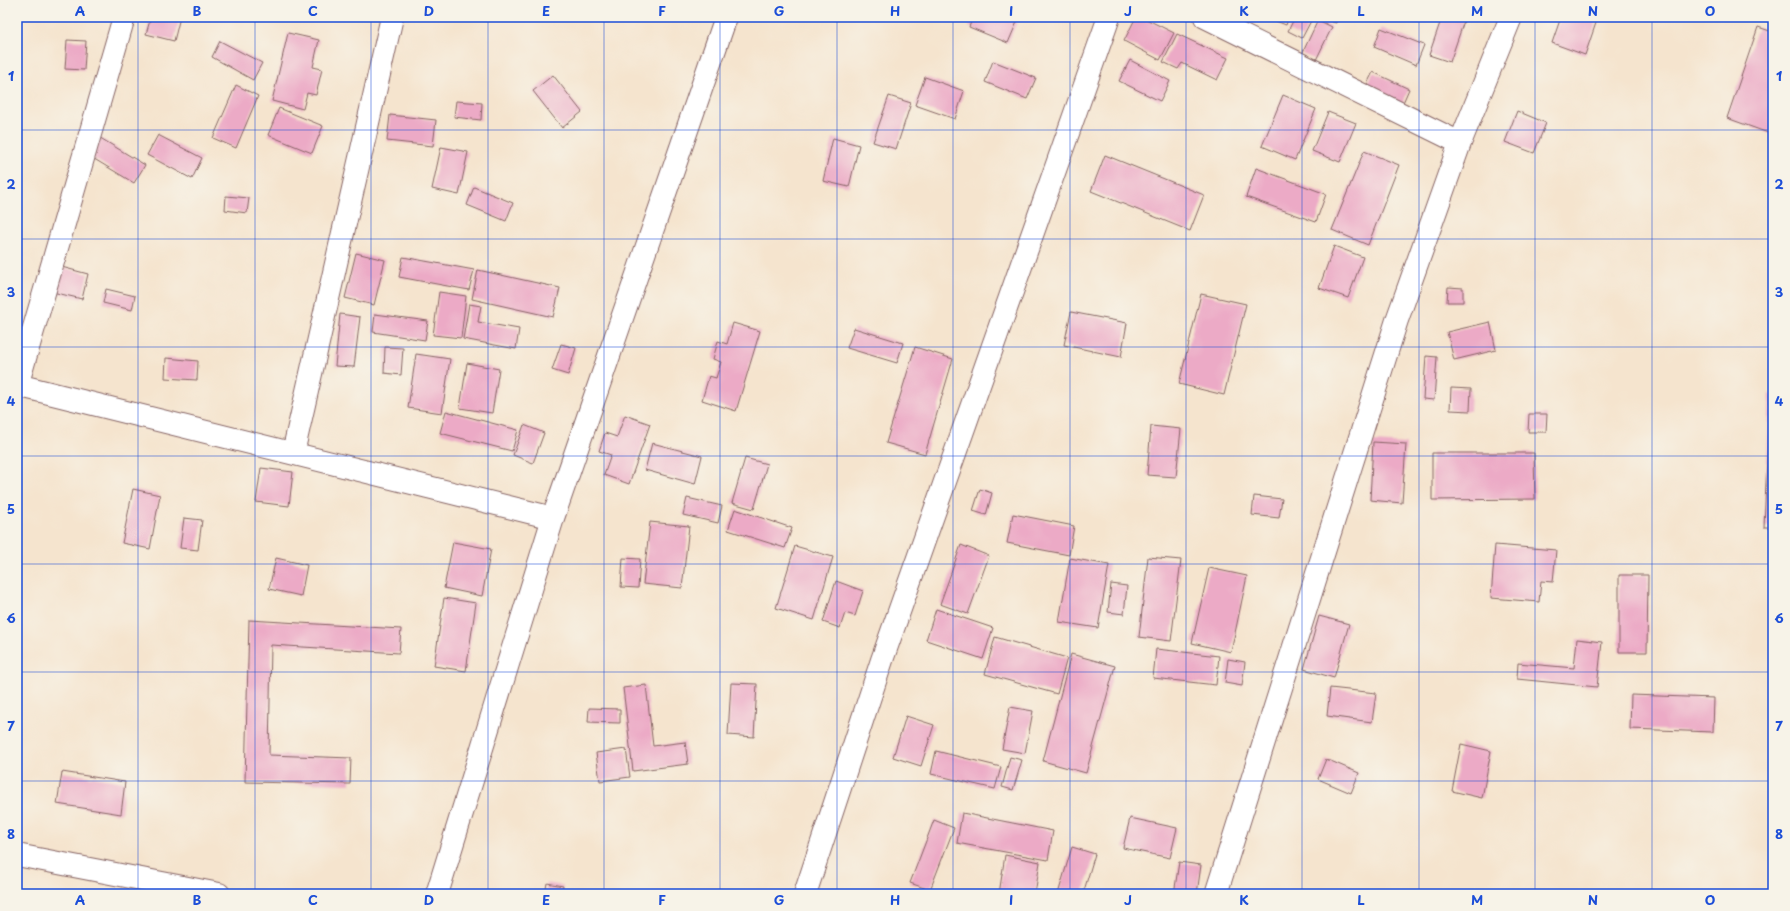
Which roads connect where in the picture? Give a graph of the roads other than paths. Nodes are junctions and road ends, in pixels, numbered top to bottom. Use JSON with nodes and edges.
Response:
{"nodes":[{"id":1,"x":124,"y":17,"type":"edge"},
{"id":2,"x":392,"y":17,"type":"edge"},
{"id":3,"x":726,"y":17,"type":"edge"},
{"id":4,"x":1109,"y":17,"type":"edge"},
{"id":5,"x":1205,"y":17,"type":"edge"},
{"id":6,"x":1511,"y":17,"type":"edge"},
{"id":7,"x":1460,"y":143,"type":"junction"},
{"id":8,"x":17,"y":386,"type":"edge"},
{"id":9,"x":293,"y":453,"type":"junction"},
{"id":10,"x":552,"y":518,"type":"junction"},
{"id":11,"x":17,"y":855,"type":"edge"},
{"id":12,"x":197,"y":892,"type":"edge"},
{"id":13,"x":219,"y":894,"type":"edge"},
{"id":14,"x":437,"y":894,"type":"edge"},
{"id":15,"x":805,"y":894,"type":"edge"},
{"id":16,"x":1216,"y":894,"type":"edge"}],
"edges":[{"from":1,"to":8,"type":"street"},
{"from":2,"to":9,"type":"street"},
{"from":3,"to":10,"type":"street"},
{"from":4,"to":15,"type":"street"},
{"from":5,"to":7,"type":"street"},
{"from":6,"to":7,"type":"street"},
{"from":7,"to":16,"type":"street"},
{"from":8,"to":9,"type":"street"},
{"from":9,"to":10,"type":"street"},
{"from":10,"to":14,"type":"street"},
{"from":11,"to":12,"type":"street"},
{"from":12,"to":13,"type":"street"}]}
